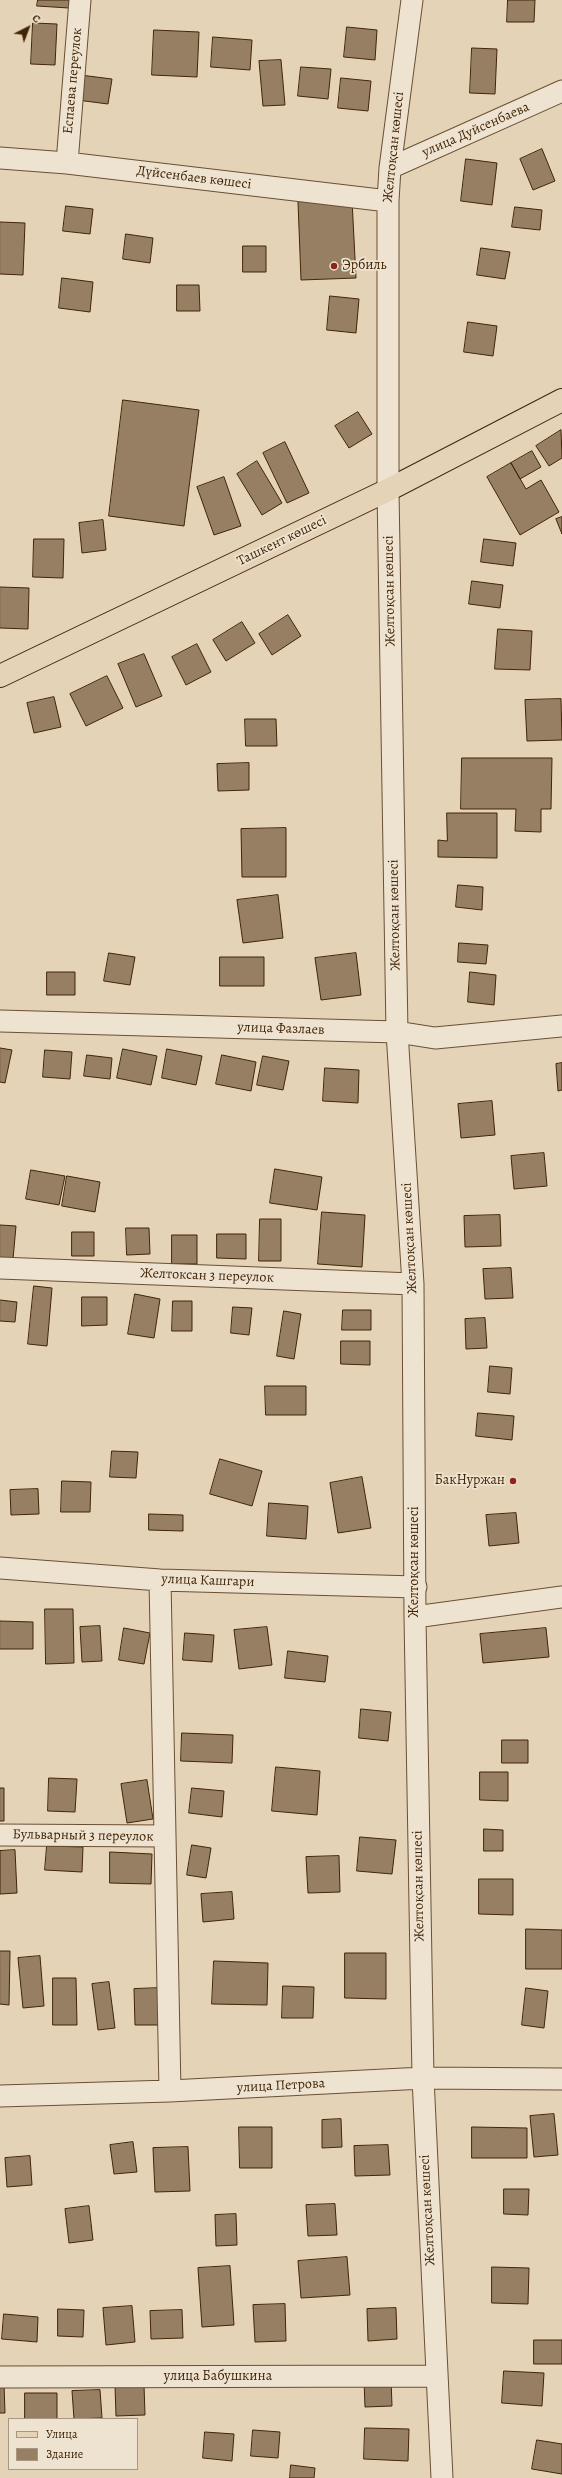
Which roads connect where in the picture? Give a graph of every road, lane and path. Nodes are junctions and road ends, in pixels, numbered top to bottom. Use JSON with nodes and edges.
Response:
{"nodes":[{"id":1,"x":80,"y":0,"type":"edge"},
{"id":2,"x":412,"y":0,"type":"edge"},
{"id":3,"x":562,"y":92,"type":"edge"},
{"id":4,"x":0,"y":158,"type":"edge"},
{"id":5,"x":67,"y":163,"type":"junction"},
{"id":6,"x":390,"y":168,"type":"junction"},
{"id":7,"x":388,"y":201,"type":"junction"},
{"id":8,"x":561,"y":404,"type":"edge"},
{"id":9,"x":388,"y":490,"type":"junction"},
{"id":10,"x":0,"y":676,"type":"edge"},
{"id":11,"x":0,"y":1021,"type":"edge"},
{"id":12,"x":562,"y":1026,"type":"edge"},
{"id":13,"x":397,"y":1032,"type":"junction"},
{"id":14,"x":0,"y":1268,"type":"edge"},
{"id":15,"x":413,"y":1284,"type":"junction"},
{"id":16,"x":0,"y":1568,"type":"edge"},
{"id":17,"x":160,"y":1580,"type":"junction"},
{"id":18,"x":416,"y":1587,"type":"junction"},
{"id":19,"x":562,"y":1597,"type":"edge"},
{"id":20,"x":415,"y":1617,"type":"junction"},
{"id":21,"x":0,"y":1835,"type":"edge"},
{"id":22,"x":165,"y":1836,"type":"junction"},
{"id":23,"x":423,"y":2078,"type":"junction"},
{"id":24,"x":562,"y":2079,"type":"edge"},
{"id":25,"x":170,"y":2091,"type":"junction"},
{"id":26,"x":0,"y":2096,"type":"edge"},
{"id":27,"x":436,"y":2376,"type":"junction"},
{"id":28,"x":0,"y":2377,"type":"edge"},
{"id":29,"x":442,"y":2478,"type":"edge"}],
"edges":[{"from":1,"to":5,"type":"street","name":"Еспаева переулок"},
{"from":2,"to":6,"type":"street","name":"Желтоқсан көшесі"},
{"from":3,"to":6,"type":"street","name":"улица Дуйсенбаева"},
{"from":4,"to":5,"type":"street","name":"Дүйсенбаев көшесі"},
{"from":5,"to":7,"type":"street","name":"Дүйсенбаев көшесі"},
{"from":6,"to":7,"type":"street","name":"Желтоқсан көшесі"},
{"from":7,"to":9,"type":"street","name":"Желтоқсан көшесі"},
{"from":8,"to":9,"type":"main road","name":"Ташкент көшесі"},
{"from":9,"to":10,"type":"main road","name":"Ташкент көшесі"},
{"from":9,"to":13,"type":"street","name":"Желтоқсан көшесі"},
{"from":11,"to":13,"type":"street","name":"улица Фазлаев"},
{"from":12,"to":13,"type":"street","name":"улица Фазлаев"},
{"from":13,"to":15,"type":"street","name":"Желтоқсан көшесі"},
{"from":14,"to":15,"type":"street","name":"Желтоксан 3 переулок"},
{"from":15,"to":18,"type":"street","name":"Желтоқсан көшесі"},
{"from":16,"to":17,"type":"street","name":"улица Кашгари"},
{"from":17,"to":18,"type":"street","name":"улица Кашгари"},
{"from":17,"to":22,"type":"street"},
{"from":18,"to":20,"type":"street","name":"Желтоқсан көшесі"},
{"from":19,"to":20,"type":"street"},
{"from":20,"to":23,"type":"street","name":"Желтоқсан көшесі"},
{"from":21,"to":22,"type":"street","name":"Бульварный 3 переулок"},
{"from":22,"to":25,"type":"street"},
{"from":23,"to":24,"type":"street","name":"улица Петрова"},
{"from":23,"to":25,"type":"street","name":"улица Петрова"},
{"from":23,"to":27,"type":"street","name":"Желтоқсан көшесі"},
{"from":25,"to":26,"type":"street","name":"улица Петрова"},
{"from":27,"to":28,"type":"street","name":"улица Бабушкина"},
{"from":27,"to":29,"type":"street","name":"Желтоқсан көшесі"}]}
